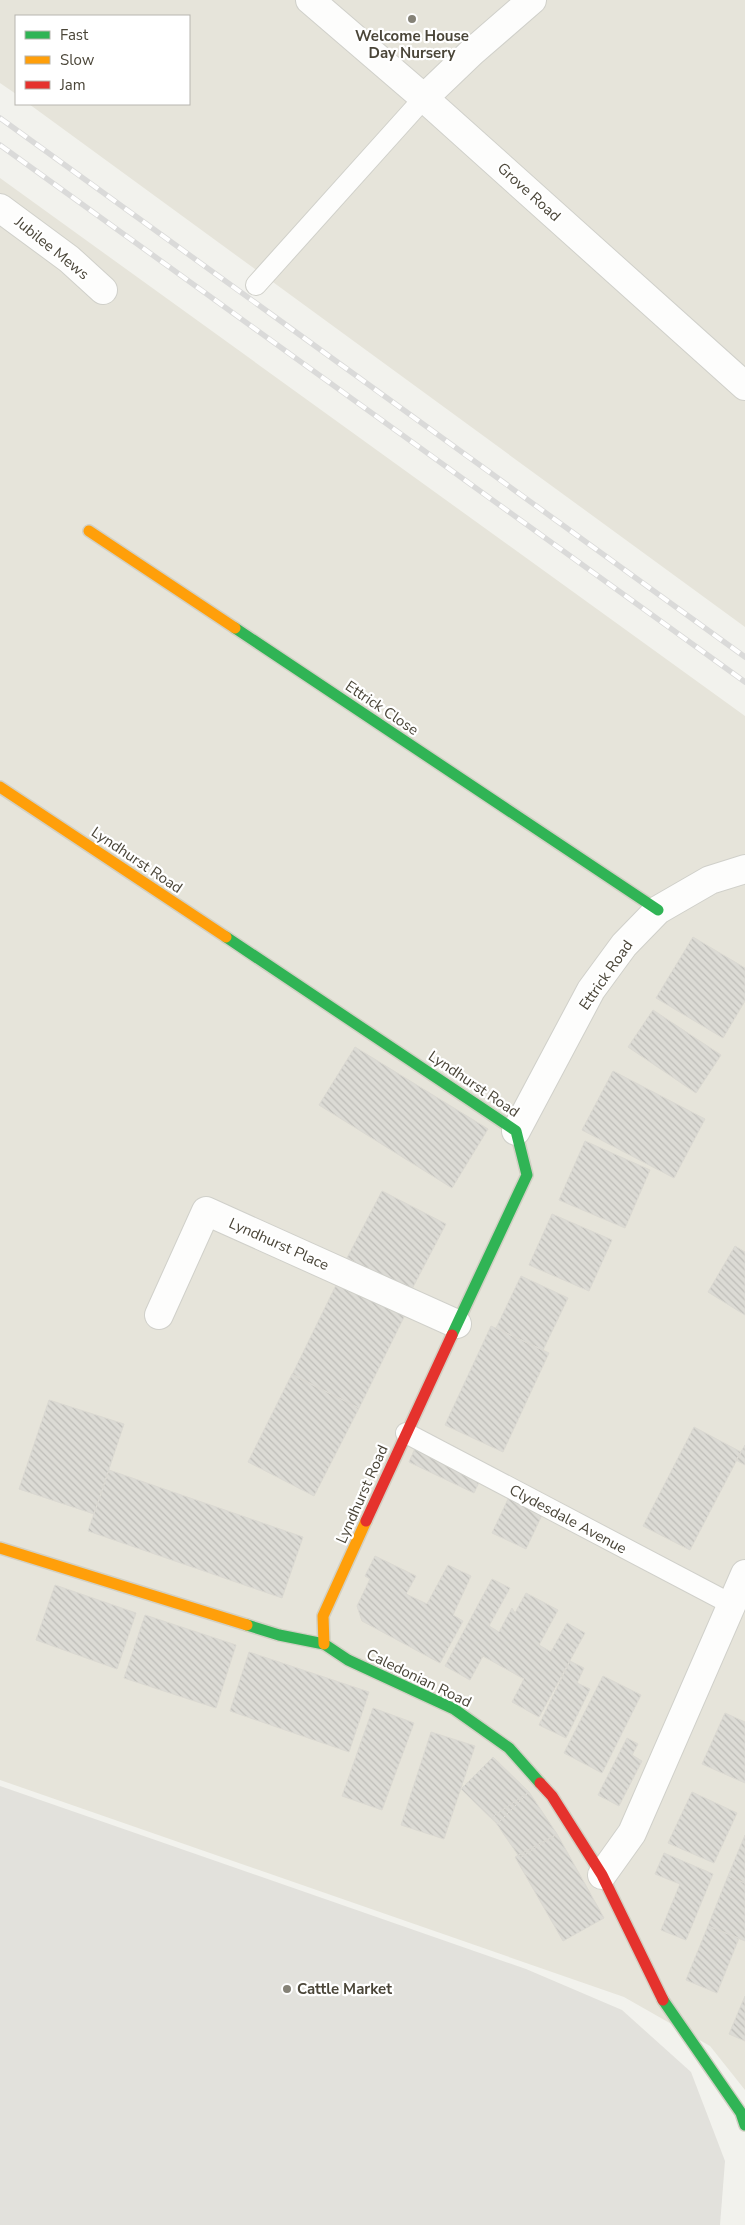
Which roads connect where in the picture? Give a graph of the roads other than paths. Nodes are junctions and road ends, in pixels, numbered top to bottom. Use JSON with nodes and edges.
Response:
{"nodes":[{"id":1,"x":310,"y":0,"type":"edge"},
{"id":2,"x":532,"y":0,"type":"edge"},
{"id":3,"x":424,"y":98,"type":"junction"},
{"id":4,"x":0,"y":208,"type":"edge"},
{"id":5,"x":256,"y":284,"type":"dead end"},
{"id":6,"x":103,"y":290,"type":"dead end"},
{"id":7,"x":745,"y":386,"type":"edge"},
{"id":8,"x":89,"y":531,"type":"dead end"},
{"id":9,"x":0,"y":786,"type":"edge"},
{"id":10,"x":745,"y":869,"type":"edge"},
{"id":11,"x":658,"y":910,"type":"junction"},
{"id":12,"x":516,"y":1130,"type":"junction"},
{"id":13,"x":159,"y":1315,"type":"dead end"},
{"id":14,"x":457,"y":1324,"type":"junction"},
{"id":15,"x":406,"y":1433,"type":"junction"},
{"id":16,"x":0,"y":1548,"type":"edge"},
{"id":17,"x":745,"y":1574,"type":"edge"},
{"id":18,"x":731,"y":1604,"type":"junction"},
{"id":19,"x":324,"y":1644,"type":"junction"},
{"id":20,"x":602,"y":1875,"type":"junction"},
{"id":21,"x":745,"y":2125,"type":"edge"}],
"edges":[{"from":1,"to":3,"type":"street","name":"Grove Road"},
{"from":2,"to":3,"type":"street"},
{"from":3,"to":5,"type":"lane"},
{"from":3,"to":7,"type":"street","name":"Grove Road"},
{"from":4,"to":6,"type":"street","name":"Jubilee Mews"},
{"from":8,"to":11,"type":"street","name":"Ettrick Close"},
{"from":9,"to":12,"type":"street","name":"Lyndhurst Road"},
{"from":10,"to":11,"type":"street","name":"Ettrick Road"},
{"from":11,"to":12,"type":"street","name":"Ettrick Road"},
{"from":12,"to":14,"type":"street","name":"Lyndhurst Road"},
{"from":13,"to":14,"type":"street","name":"Lyndhurst Place"},
{"from":14,"to":15,"type":"street","name":"Lyndhurst Road"},
{"from":15,"to":18,"type":"lane","name":"Clydesdale Avenue"},
{"from":15,"to":19,"type":"street","name":"Lyndhurst Road"},
{"from":16,"to":19,"type":"street","name":"Caledonian Road"},
{"from":17,"to":18,"type":"street"},
{"from":18,"to":20,"type":"street"},
{"from":19,"to":20,"type":"street","name":"Caledonian Road"},
{"from":20,"to":21,"type":"street","name":"Caledonian Road"}]}
